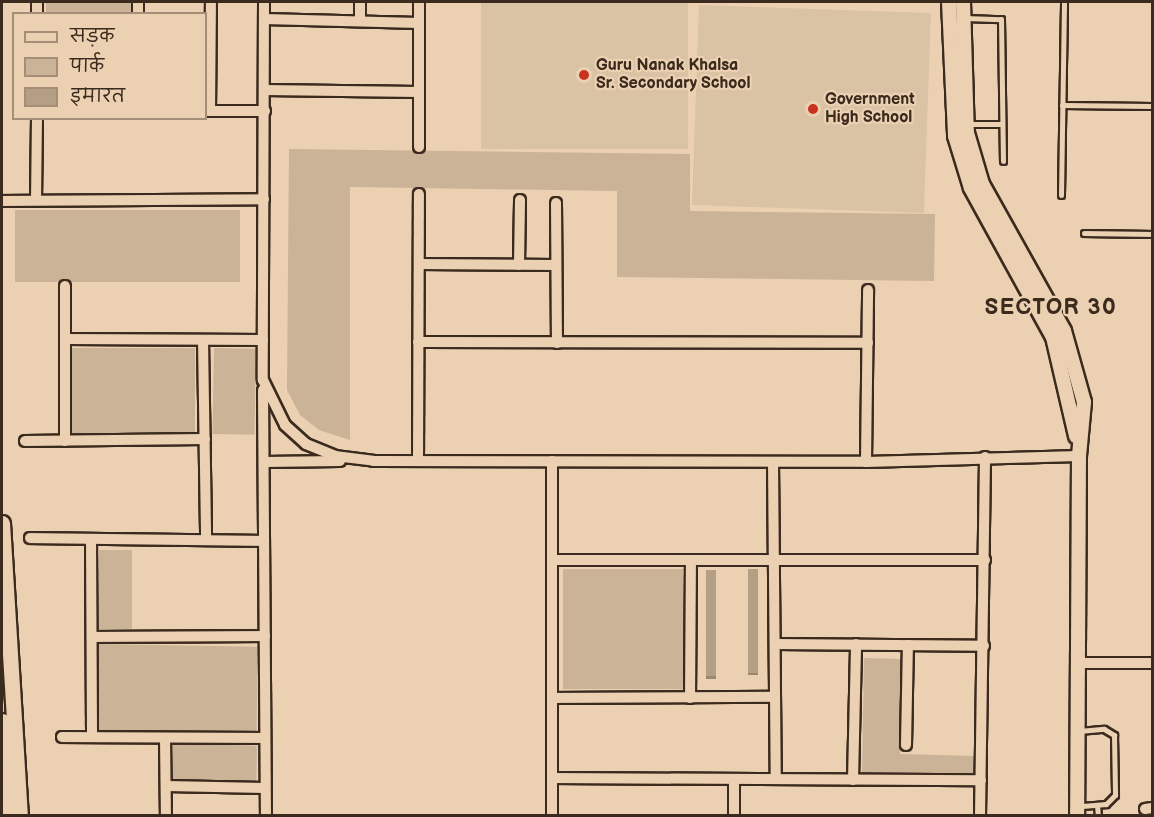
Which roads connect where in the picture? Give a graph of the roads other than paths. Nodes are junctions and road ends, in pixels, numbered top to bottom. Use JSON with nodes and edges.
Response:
{"nodes":[{"id":1,"x":211,"y":2,"type":"edge"},
{"id":2,"x":264,"y":2,"type":"edge"},
{"id":3,"x":360,"y":2,"type":"edge"},
{"id":4,"x":419,"y":2,"type":"edge"},
{"id":5,"x":949,"y":2,"type":"edge"},
{"id":6,"x":963,"y":2,"type":"edge"},
{"id":7,"x":1064,"y":2,"type":"edge"},
{"id":8,"x":956,"y":18,"type":"junction"},
{"id":9,"x":264,"y":19,"type":"junction"},
{"id":10,"x":360,"y":21,"type":"junction"},
{"id":11,"x":419,"y":23,"type":"junction"},
{"id":12,"x":264,"y":90,"type":"junction"},
{"id":13,"x":419,"y":92,"type":"junction"},
{"id":14,"x":1062,"y":105,"type":"junction"},
{"id":15,"x":1152,"y":106,"type":"edge"},
{"id":16,"x":208,"y":111,"type":"edge"},
{"id":17,"x":265,"y":111,"type":"junction"},
{"id":18,"x":37,"y":120,"type":"edge"},
{"id":19,"x":967,"y":124,"type":"junction"},
{"id":20,"x":1002,"y":124,"type":"junction"},
{"id":21,"x":419,"y":147,"type":"dead end"},
{"id":22,"x":1003,"y":161,"type":"dead end"},
{"id":23,"x":419,"y":194,"type":"dead end"},
{"id":24,"x":1061,"y":195,"type":"dead end"},
{"id":25,"x":264,"y":199,"type":"junction"},
{"id":26,"x":36,"y":200,"type":"junction"},
{"id":27,"x":520,"y":200,"type":"dead end"},
{"id":28,"x":2,"y":201,"type":"edge"},
{"id":29,"x":555,"y":203,"type":"dead end"},
{"id":30,"x":1084,"y":233,"type":"dead end"},
{"id":31,"x":1152,"y":234,"type":"edge"},
{"id":32,"x":419,"y":264,"type":"junction"},
{"id":33,"x":519,"y":265,"type":"junction"},
{"id":34,"x":556,"y":265,"type":"junction"},
{"id":35,"x":65,"y":286,"type":"dead end"},
{"id":36,"x":868,"y":290,"type":"dead end"},
{"id":37,"x":65,"y":339,"type":"junction"},
{"id":38,"x":203,"y":340,"type":"junction"},
{"id":39,"x":264,"y":340,"type":"junction"},
{"id":40,"x":418,"y":342,"type":"junction"},
{"id":41,"x":557,"y":343,"type":"junction"},
{"id":42,"x":868,"y":343,"type":"junction"},
{"id":43,"x":263,"y":380,"type":"junction"},
{"id":44,"x":205,"y":439,"type":"junction"},
{"id":45,"x":25,"y":441,"type":"dead end"},
{"id":46,"x":65,"y":441,"type":"junction"},
{"id":47,"x":1079,"y":456,"type":"junction"},
{"id":48,"x":985,"y":457,"type":"junction"},
{"id":49,"x":373,"y":460,"type":"junction"},
{"id":50,"x":418,"y":461,"type":"junction"},
{"id":51,"x":552,"y":461,"type":"junction"},
{"id":52,"x":264,"y":462,"type":"junction"},
{"id":53,"x":773,"y":462,"type":"junction"},
{"id":54,"x":866,"y":462,"type":"junction"},
{"id":55,"x":2,"y":523,"type":"edge"},
{"id":56,"x":30,"y":538,"type":"dead end"},
{"id":57,"x":92,"y":539,"type":"junction"},
{"id":58,"x":206,"y":540,"type":"junction"},
{"id":59,"x":264,"y":541,"type":"junction"},
{"id":60,"x":552,"y":560,"type":"junction"},
{"id":61,"x":691,"y":560,"type":"junction"},
{"id":62,"x":774,"y":560,"type":"junction"},
{"id":63,"x":985,"y":560,"type":"junction"},
{"id":64,"x":265,"y":636,"type":"junction"},
{"id":65,"x":92,"y":637,"type":"junction"},
{"id":66,"x":775,"y":644,"type":"junction"},
{"id":67,"x":856,"y":644,"type":"junction"},
{"id":68,"x":908,"y":645,"type":"junction"},
{"id":69,"x":984,"y":646,"type":"junction"},
{"id":70,"x":1079,"y":663,"type":"junction"},
{"id":71,"x":1152,"y":663,"type":"edge"},
{"id":72,"x":775,"y":697,"type":"junction"},
{"id":73,"x":552,"y":698,"type":"junction"},
{"id":74,"x":690,"y":698,"type":"junction"},
{"id":75,"x":2,"y":721,"type":"edge"},
{"id":76,"x":1079,"y":731,"type":"junction"},
{"id":77,"x":62,"y":737,"type":"dead end"},
{"id":78,"x":92,"y":737,"type":"junction"},
{"id":79,"x":165,"y":738,"type":"junction"},
{"id":80,"x":265,"y":738,"type":"junction"},
{"id":81,"x":906,"y":745,"type":"dead end"},
{"id":82,"x":552,"y":778,"type":"junction"},
{"id":83,"x":734,"y":779,"type":"junction"},
{"id":84,"x":776,"y":779,"type":"junction"},
{"id":85,"x":854,"y":780,"type":"junction"},
{"id":86,"x":981,"y":780,"type":"junction"},
{"id":87,"x":166,"y":786,"type":"junction"},
{"id":88,"x":266,"y":788,"type":"junction"},
{"id":89,"x":1097,"y":805,"type":"junction"},
{"id":90,"x":1081,"y":812,"type":"edge"},
{"id":91,"x":8,"y":816,"type":"edge"},
{"id":92,"x":20,"y":816,"type":"edge"},
{"id":93,"x":166,"y":816,"type":"edge"},
{"id":94,"x":266,"y":816,"type":"edge"},
{"id":95,"x":552,"y":816,"type":"edge"},
{"id":96,"x":734,"y":816,"type":"edge"},
{"id":97,"x":980,"y":816,"type":"edge"},
{"id":98,"x":1098,"y":816,"type":"edge"}],
"edges":[{"from":1,"to":16,"type":"street"},
{"from":2,"to":9,"type":"street"},
{"from":3,"to":10,"type":"street"},
{"from":4,"to":11,"type":"street"},
{"from":5,"to":8,"type":"street"},
{"from":6,"to":8,"type":"street"},
{"from":7,"to":14,"type":"lane"},
{"from":8,"to":19,"type":"street"},
{"from":8,"to":20,"type":"lane"},
{"from":8,"to":47,"type":"street"},
{"from":9,"to":10,"type":"street"},
{"from":9,"to":12,"type":"street"},
{"from":10,"to":11,"type":"street"},
{"from":11,"to":13,"type":"street"},
{"from":12,"to":13,"type":"street"},
{"from":12,"to":17,"type":"street"},
{"from":13,"to":21,"type":"street"},
{"from":14,"to":15,"type":"lane"},
{"from":14,"to":24,"type":"lane"},
{"from":16,"to":17,"type":"street"},
{"from":17,"to":25,"type":"street"},
{"from":18,"to":26,"type":"street"},
{"from":19,"to":20,"type":"lane"},
{"from":19,"to":47,"type":"street"},
{"from":20,"to":22,"type":"lane"},
{"from":23,"to":32,"type":"street"},
{"from":25,"to":26,"type":"street"},
{"from":25,"to":39,"type":"street"},
{"from":26,"to":28,"type":"street"},
{"from":27,"to":33,"type":"street"},
{"from":29,"to":34,"type":"street"},
{"from":30,"to":31,"type":"lane"},
{"from":32,"to":33,"type":"street"},
{"from":32,"to":40,"type":"street"},
{"from":33,"to":34,"type":"street"},
{"from":34,"to":41,"type":"street"},
{"from":35,"to":37,"type":"street"},
{"from":36,"to":42,"type":"street"},
{"from":37,"to":38,"type":"street"},
{"from":37,"to":46,"type":"street"},
{"from":38,"to":39,"type":"street"},
{"from":38,"to":44,"type":"street"},
{"from":39,"to":43,"type":"street"},
{"from":40,"to":41,"type":"street"},
{"from":40,"to":50,"type":"street"},
{"from":41,"to":42,"type":"street"},
{"from":42,"to":54,"type":"street"},
{"from":43,"to":49,"type":"street"},
{"from":43,"to":52,"type":"street"},
{"from":44,"to":46,"type":"street"},
{"from":44,"to":58,"type":"street"},
{"from":45,"to":46,"type":"street"},
{"from":47,"to":48,"type":"street"},
{"from":47,"to":70,"type":"street"},
{"from":48,"to":54,"type":"street"},
{"from":48,"to":63,"type":"street"},
{"from":49,"to":50,"type":"street"},
{"from":49,"to":52,"type":"street"},
{"from":50,"to":51,"type":"street"},
{"from":51,"to":53,"type":"street"},
{"from":51,"to":60,"type":"street"},
{"from":52,"to":59,"type":"street"},
{"from":53,"to":54,"type":"street"},
{"from":53,"to":62,"type":"street"},
{"from":55,"to":92,"type":"main road"},
{"from":56,"to":57,"type":"street"},
{"from":57,"to":58,"type":"street"},
{"from":57,"to":65,"type":"street"},
{"from":58,"to":59,"type":"street"},
{"from":59,"to":64,"type":"street"},
{"from":60,"to":61,"type":"street"},
{"from":60,"to":73,"type":"street"},
{"from":61,"to":62,"type":"street"},
{"from":61,"to":74,"type":"street"},
{"from":62,"to":63,"type":"street"},
{"from":62,"to":66,"type":"street"},
{"from":63,"to":69,"type":"street"},
{"from":64,"to":65,"type":"street"},
{"from":64,"to":80,"type":"street"},
{"from":65,"to":78,"type":"street"},
{"from":66,"to":67,"type":"street"},
{"from":66,"to":72,"type":"street"},
{"from":67,"to":68,"type":"street"},
{"from":67,"to":85,"type":"street"},
{"from":68,"to":69,"type":"street"},
{"from":68,"to":81,"type":"street"},
{"from":69,"to":86,"type":"street"},
{"from":70,"to":71,"type":"street"},
{"from":70,"to":76,"type":"street"},
{"from":72,"to":74,"type":"street"},
{"from":72,"to":84,"type":"street"},
{"from":73,"to":74,"type":"street"},
{"from":73,"to":82,"type":"street"},
{"from":75,"to":91,"type":"main road"},
{"from":76,"to":89,"type":"lane"},
{"from":76,"to":90,"type":"street"},
{"from":77,"to":78,"type":"street"},
{"from":78,"to":79,"type":"street"},
{"from":79,"to":80,"type":"street"},
{"from":79,"to":87,"type":"street"},
{"from":80,"to":88,"type":"street"},
{"from":82,"to":83,"type":"street"},
{"from":82,"to":95,"type":"street"},
{"from":83,"to":84,"type":"street"},
{"from":83,"to":96,"type":"street"},
{"from":84,"to":85,"type":"street"},
{"from":85,"to":86,"type":"street"},
{"from":86,"to":97,"type":"street"},
{"from":87,"to":88,"type":"street"},
{"from":87,"to":93,"type":"street"},
{"from":88,"to":94,"type":"street"},
{"from":89,"to":90,"type":"lane"},
{"from":89,"to":98,"type":"lane"}]}
